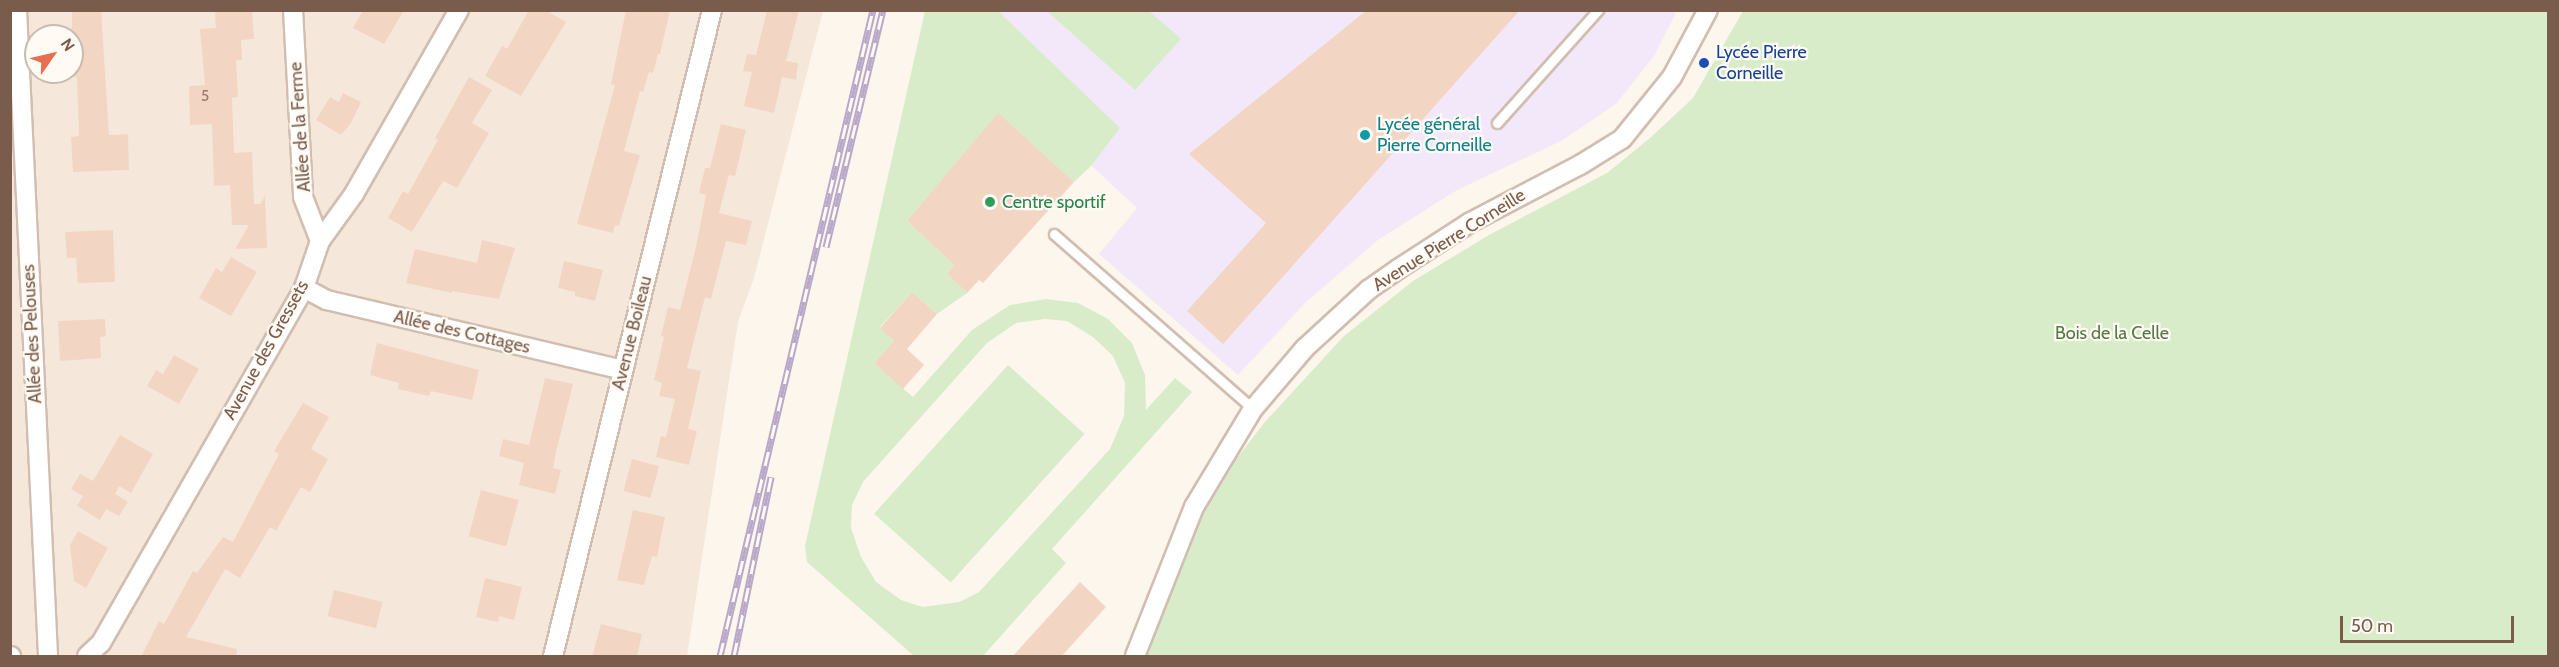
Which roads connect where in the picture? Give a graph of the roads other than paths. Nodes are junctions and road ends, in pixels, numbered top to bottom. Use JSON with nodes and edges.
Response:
{"nodes":[{"id":1,"x":17,"y":10,"type":"edge"},
{"id":2,"x":293,"y":10,"type":"edge"},
{"id":3,"x":459,"y":10,"type":"edge"},
{"id":4,"x":712,"y":10,"type":"edge"},
{"id":5,"x":1598,"y":10,"type":"edge"},
{"id":6,"x":1708,"y":10,"type":"edge"},
{"id":7,"x":1497,"y":123,"type":"dead end"},
{"id":8,"x":1054,"y":234,"type":"dead end"},
{"id":9,"x":320,"y":241,"type":"junction"},
{"id":10,"x":304,"y":288,"type":"junction"},
{"id":11,"x":622,"y":370,"type":"junction"},
{"id":12,"x":1253,"y":410,"type":"junction"},
{"id":13,"x":48,"y":657,"type":"edge"},
{"id":14,"x":87,"y":657,"type":"edge"},
{"id":15,"x":553,"y":657,"type":"edge"},
{"id":16,"x":1135,"y":657,"type":"edge"}],
"edges":[{"from":1,"to":13,"type":"street","name":"Allée des Pelouses"},
{"from":2,"to":9,"type":"street","name":"Allée de la Ferme"},
{"from":3,"to":9,"type":"street","name":"Avenue des Gressets"},
{"from":4,"to":11,"type":"street","name":"Avenue Boileau"},
{"from":5,"to":7,"type":"lane"},
{"from":6,"to":12,"type":"street","name":"Avenue Pierre Corneille"},
{"from":8,"to":12,"type":"lane"},
{"from":9,"to":10,"type":"street","name":"Avenue des Gressets"},
{"from":10,"to":11,"type":"street","name":"Allée des Cottages"},
{"from":10,"to":14,"type":"street","name":"Avenue des Gressets"},
{"from":11,"to":15,"type":"street","name":"Avenue Boileau"},
{"from":12,"to":16,"type":"street","name":"Avenue Pierre Corneille"}]}
